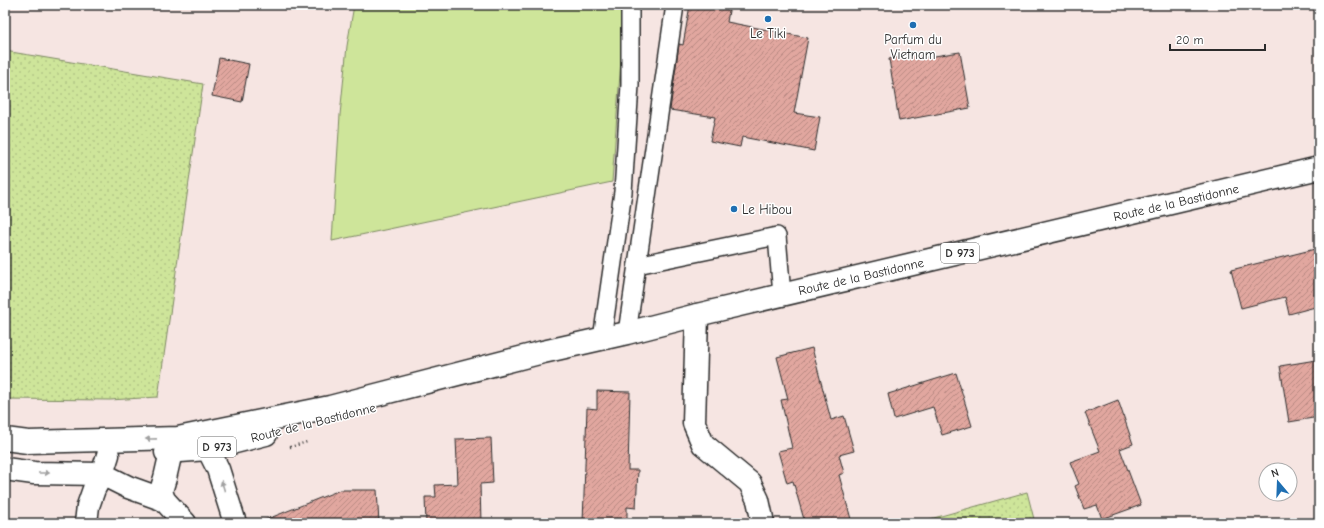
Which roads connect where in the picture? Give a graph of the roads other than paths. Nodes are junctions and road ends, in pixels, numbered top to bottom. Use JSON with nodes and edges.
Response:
{"nodes":[{"id":1,"x":630,"y":5,"type":"edge"},
{"id":2,"x":675,"y":5,"type":"edge"},
{"id":3,"x":1319,"y":168,"type":"edge"},
{"id":4,"x":636,"y":265,"type":"junction"},
{"id":5,"x":782,"y":295,"type":"junction"},
{"id":6,"x":697,"y":315,"type":"junction"},
{"id":7,"x":627,"y":333,"type":"junction"},
{"id":8,"x":602,"y":339,"type":"junction"},
{"id":9,"x":543,"y":352,"type":"junction"},
{"id":10,"x":5,"y":439,"type":"edge"},
{"id":11,"x":188,"y":445,"type":"junction"},
{"id":12,"x":5,"y":450,"type":"edge"},
{"id":13,"x":105,"y":464,"type":"junction"},
{"id":14,"x":5,"y":469,"type":"edge"},
{"id":15,"x":164,"y":500,"type":"junction"},
{"id":16,"x":86,"y":523,"type":"edge"},
{"id":17,"x":185,"y":523,"type":"edge"},
{"id":18,"x":234,"y":523,"type":"edge"},
{"id":19,"x":763,"y":523,"type":"edge"}],
"edges":[{"from":1,"to":8,"type":"lane"},
{"from":2,"to":4,"type":"lane"},
{"from":3,"to":5,"type":"main road","name":"Route de la Bastidonne","number":"D 973"},
{"from":4,"to":5,"type":"lane"},
{"from":4,"to":7,"type":"lane"},
{"from":5,"to":6,"type":"main road","name":"Route de la Bastidonne","number":"D 973"},
{"from":6,"to":7,"type":"main road","name":"Route de la Bastidonne","number":"D 973"},
{"from":6,"to":19,"type":"main road"},
{"from":7,"to":8,"type":"main road","name":"Route de la Bastidonne","number":"D 973"},
{"from":8,"to":9,"type":"main road","name":"Route de la Bastidonne","number":"D 973"},
{"from":9,"to":11,"type":"main road","name":"Route de la Bastidonne","number":"D 973"},
{"from":9,"to":11,"type":"main road","name":"Route de la Bastidonne","number":"D 973"},
{"from":11,"to":10,"type":"main road","name":"Route de la Bastidonne","number":"D 973","one_way":true},
{"from":11,"to":13,"type":"main road","name":"Route de la Bastidonne","number":"D 973"},
{"from":11,"to":15,"type":"main road"},
{"from":18,"to":11,"type":"main road","one_way":true},
{"from":12,"to":13,"type":"main road","name":"Route de la Bastidonne","number":"D 973"},
{"from":14,"to":13,"type":"main road","one_way":true},
{"from":13,"to":15,"type":"main road"},
{"from":13,"to":16,"type":"main road"},
{"from":15,"to":17,"type":"main road"}]}
